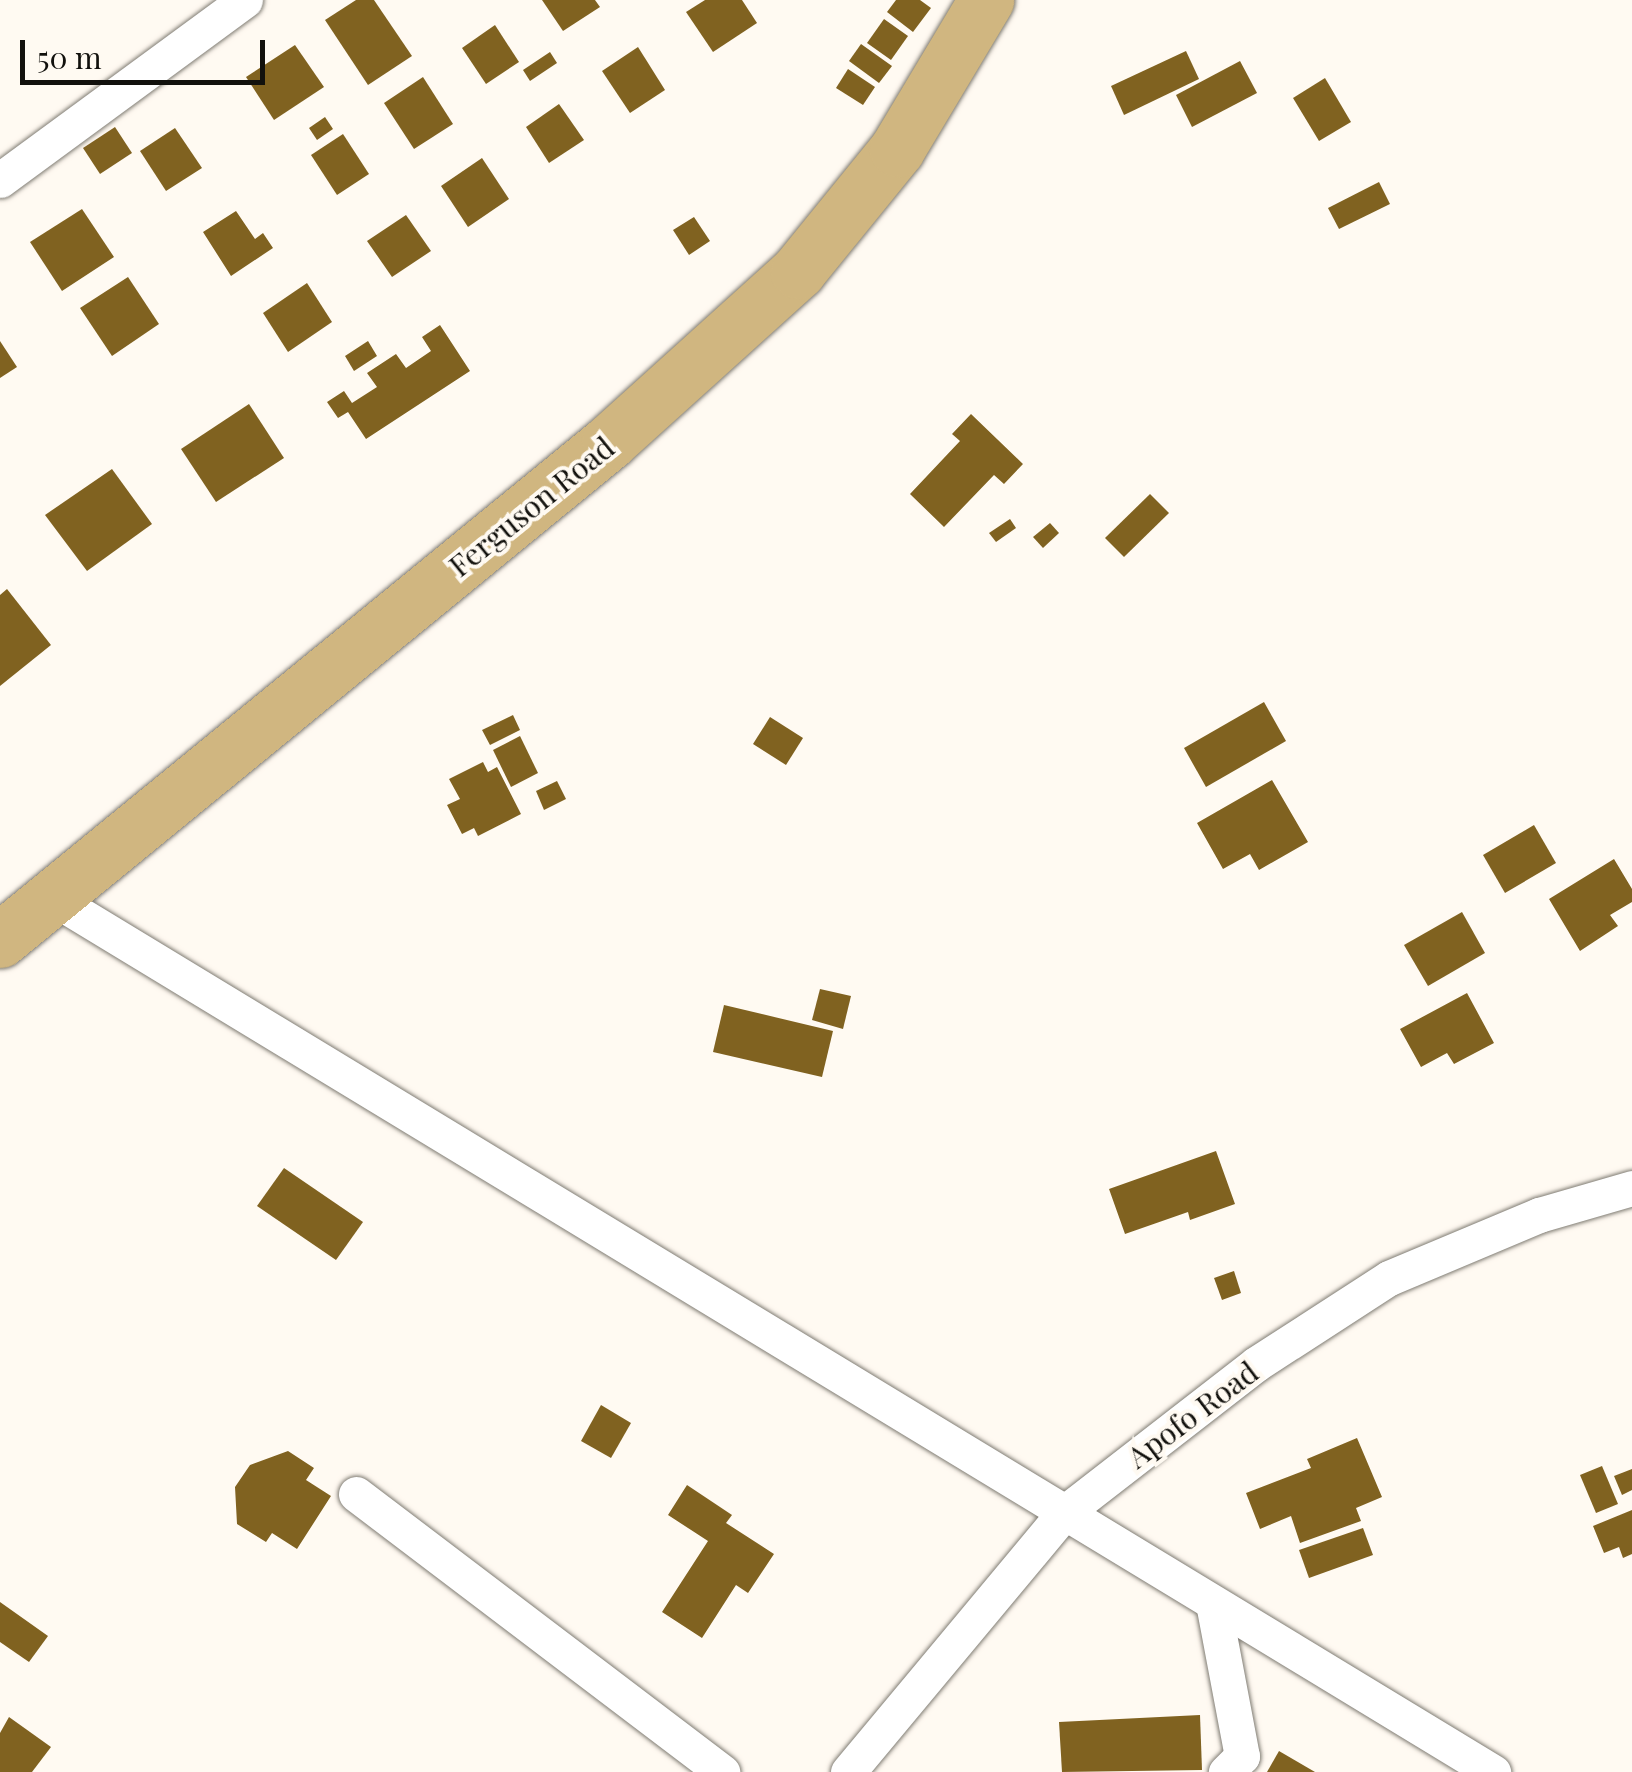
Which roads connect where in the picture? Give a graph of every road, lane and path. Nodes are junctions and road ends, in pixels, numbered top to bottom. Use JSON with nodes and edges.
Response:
{"nodes":[{"id":1,"x":245,"y":0,"type":"edge"},
{"id":2,"x":986,"y":0,"type":"edge"},
{"id":3,"x":0,"y":180,"type":"edge"},
{"id":4,"x":51,"y":897,"type":"junction"},
{"id":5,"x":0,"y":940,"type":"edge"},
{"id":6,"x":1632,"y":1188,"type":"edge"},
{"id":7,"x":356,"y":1494,"type":"dead end"},
{"id":8,"x":1064,"y":1513,"type":"junction"},
{"id":9,"x":1213,"y":1604,"type":"junction"},
{"id":10,"x":722,"y":1772,"type":"edge"},
{"id":11,"x":848,"y":1772,"type":"edge"},
{"id":12,"x":1226,"y":1772,"type":"edge"},
{"id":13,"x":1493,"y":1772,"type":"edge"}],
"edges":[{"from":1,"to":3,"type":"street"},
{"from":2,"to":4,"type":"highway","name":"Ferguson Road"},
{"from":4,"to":5,"type":"highway","name":"Ferguson Road"},
{"from":4,"to":8,"type":"street"},
{"from":6,"to":8,"type":"street","name":"Apofo Road"},
{"from":7,"to":10,"type":"street"},
{"from":8,"to":9,"type":"street"},
{"from":8,"to":11,"type":"street","name":"Apofo Road"},
{"from":9,"to":12,"type":"street"},
{"from":9,"to":13,"type":"street"}]}
